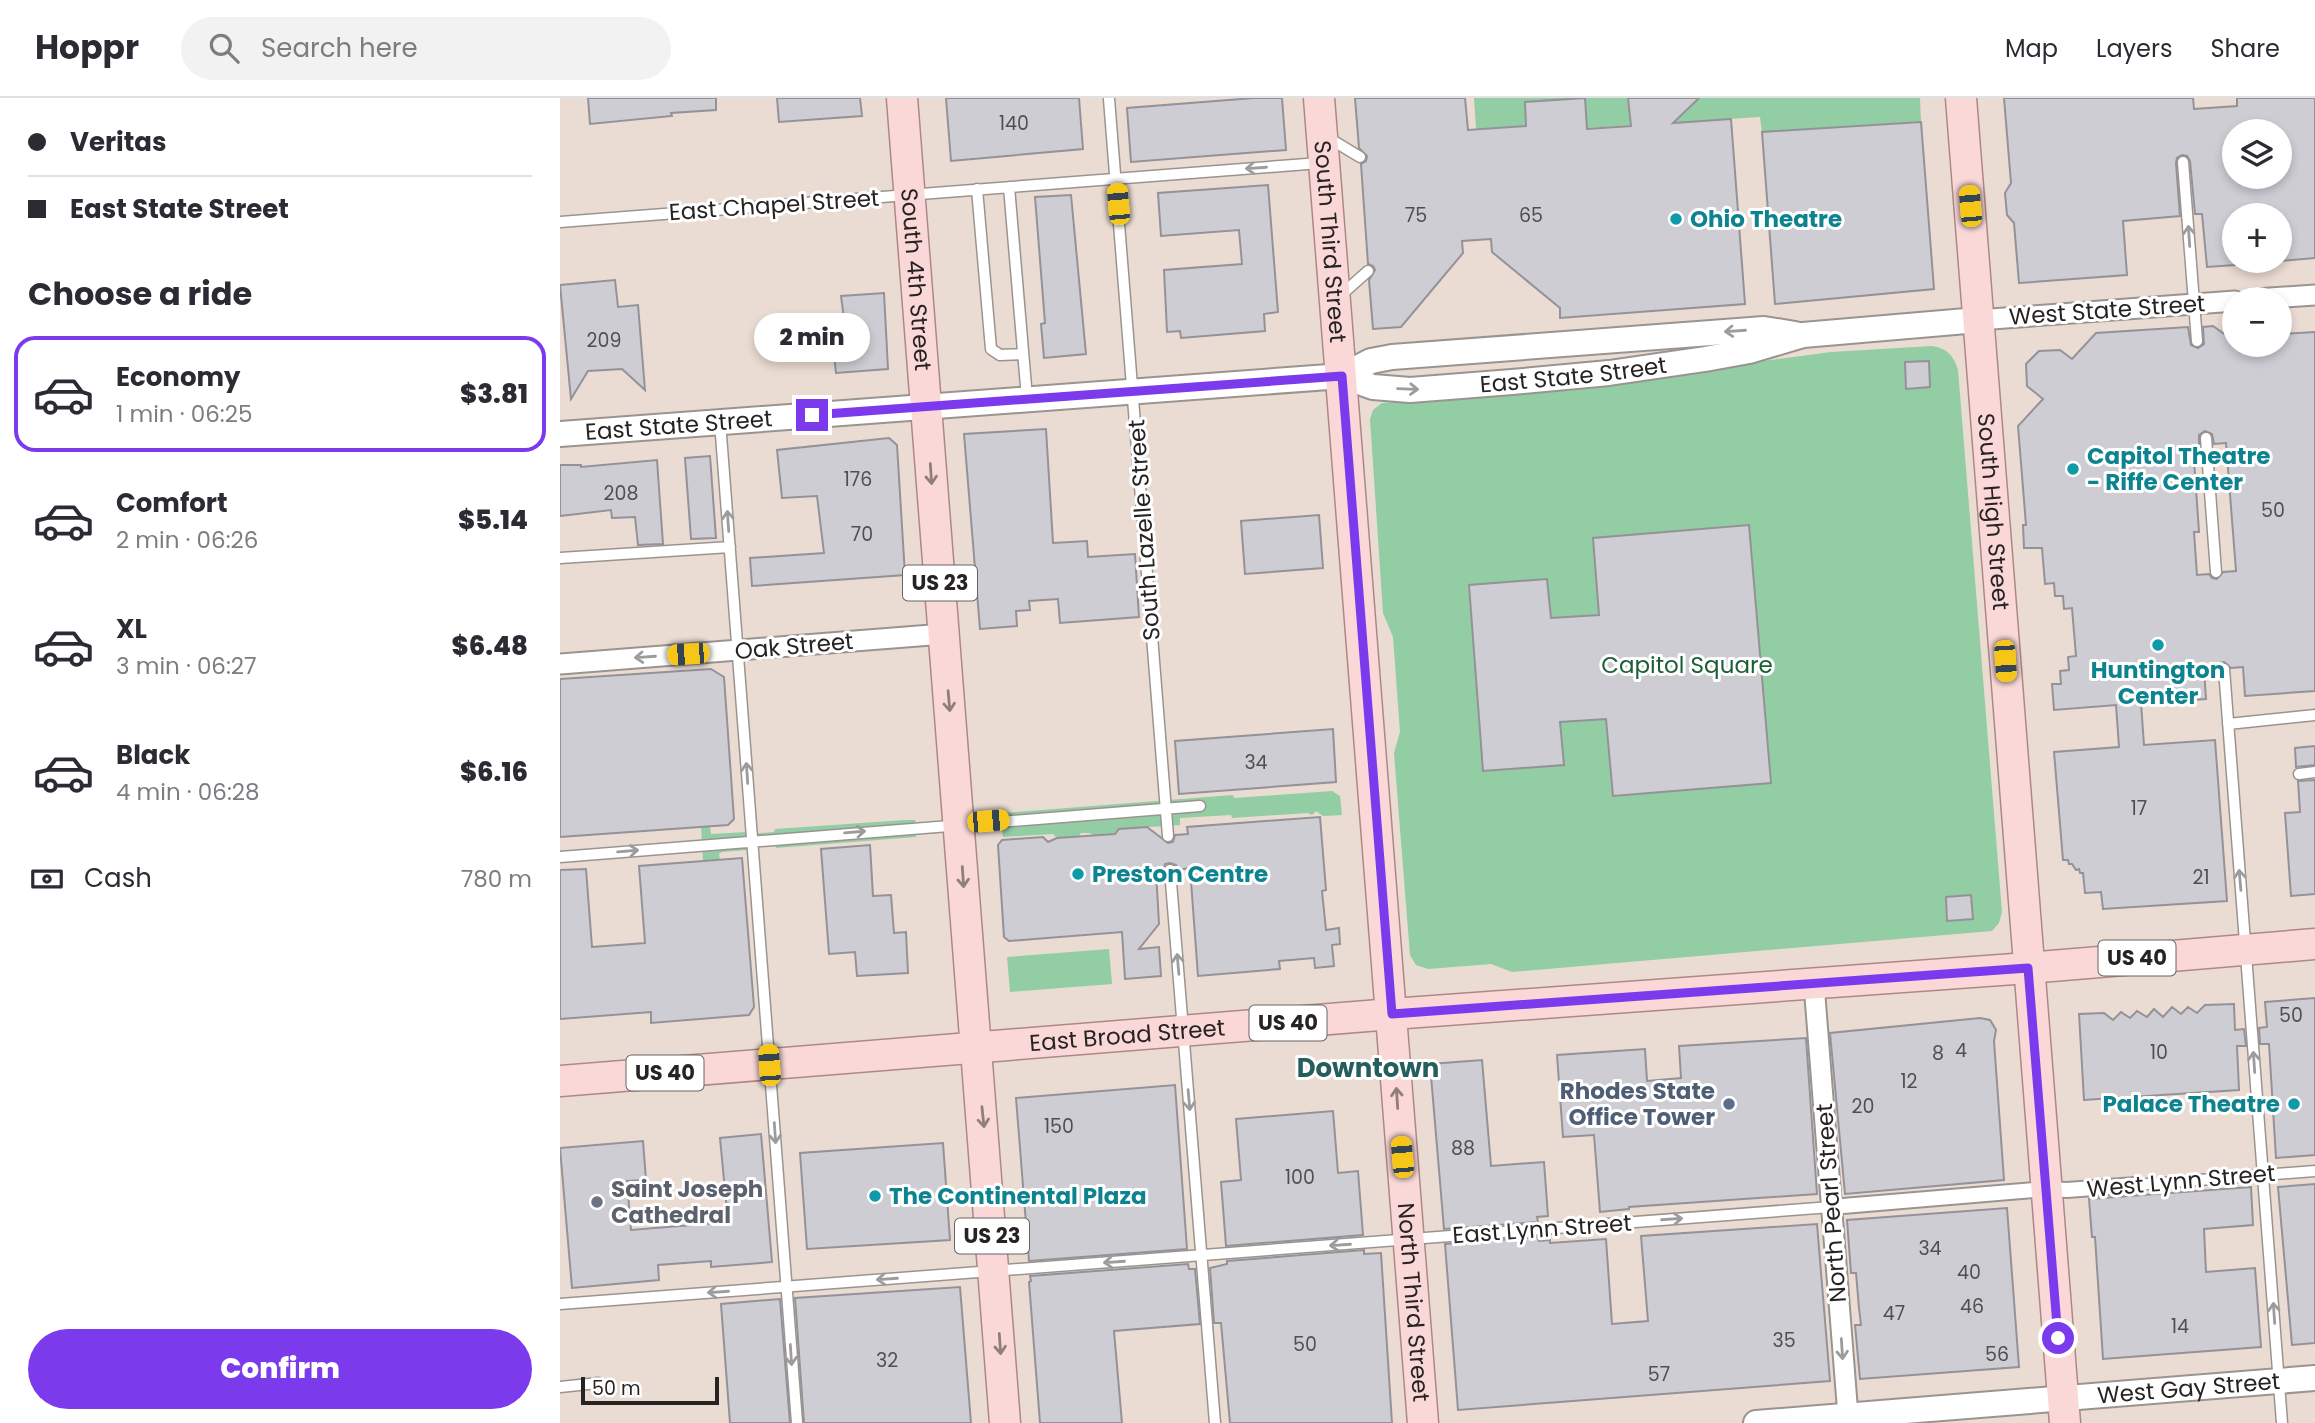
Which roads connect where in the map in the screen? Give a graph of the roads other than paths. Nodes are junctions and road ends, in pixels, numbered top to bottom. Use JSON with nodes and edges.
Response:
{"nodes":[{"id":1,"x":902,"y":98,"type":"edge"},
{"id":2,"x":1319,"y":98,"type":"edge"},
{"id":3,"x":1961,"y":98,"type":"edge"},
{"id":4,"x":1109,"y":99,"type":"edge"},
{"id":5,"x":1323,"y":148,"type":"junction"},
{"id":6,"x":1360,"y":157,"type":"dead end"},
{"id":7,"x":2183,"y":162,"type":"dead end"},
{"id":8,"x":1115,"y":178,"type":"junction"},
{"id":9,"x":1009,"y":187,"type":"junction"},
{"id":10,"x":977,"y":189,"type":"junction"},
{"id":11,"x":910,"y":195,"type":"junction"},
{"id":12,"x":560,"y":222,"type":"edge"},
{"id":13,"x":1368,"y":271,"type":"dead end"},
{"id":14,"x":2315,"y":295,"type":"edge"},
{"id":15,"x":2292,"y":297,"type":"edge"},
{"id":16,"x":1335,"y":299,"type":"junction"},
{"id":17,"x":2222,"y":302,"type":"edge"},
{"id":18,"x":2194,"y":304,"type":"junction"},
{"id":19,"x":1978,"y":320,"type":"junction"},
{"id":20,"x":1803,"y":335,"type":"junction"},
{"id":21,"x":2197,"y":341,"type":"dead end"},
{"id":22,"x":1023,"y":354,"type":"junction"},
{"id":23,"x":1342,"y":376,"type":"junction"},
{"id":24,"x":1134,"y":391,"type":"junction"},
{"id":25,"x":1027,"y":399,"type":"junction"},
{"id":26,"x":926,"y":406,"type":"junction"},
{"id":27,"x":720,"y":422,"type":"junction"},
{"id":28,"x":560,"y":434,"type":"edge"},
{"id":29,"x":2206,"y":438,"type":"dead end"},
{"id":30,"x":730,"y":547,"type":"junction"},
{"id":31,"x":560,"y":558,"type":"edge"},
{"id":32,"x":2216,"y":572,"type":"dead end"},
{"id":33,"x":944,"y":634,"type":"junction"},
{"id":34,"x":737,"y":650,"type":"junction"},
{"id":35,"x":560,"y":664,"type":"edge"},
{"id":36,"x":2224,"y":669,"type":"dead end"},
{"id":37,"x":2315,"y":715,"type":"edge"},
{"id":38,"x":2228,"y":724,"type":"junction"},
{"id":39,"x":2315,"y":772,"type":"edge"},
{"id":40,"x":2299,"y":774,"type":"dead end"},
{"id":41,"x":1200,"y":806,"type":"dead end"},
{"id":42,"x":1166,"y":808,"type":"junction"},
{"id":43,"x":958,"y":823,"type":"junction"},
{"id":44,"x":1168,"y":836,"type":"dead end"},
{"id":45,"x":752,"y":841,"type":"junction"},
{"id":46,"x":560,"y":857,"type":"edge"},
{"id":47,"x":1170,"y":870,"type":"dead end"},
{"id":48,"x":2315,"y":944,"type":"edge"},
{"id":49,"x":2246,"y":948,"type":"junction"},
{"id":50,"x":2028,"y":968,"type":"junction"},
{"id":51,"x":1814,"y":984,"type":"junction"},
{"id":52,"x":1392,"y":1014,"type":"junction"},
{"id":53,"x":1184,"y":1032,"type":"junction"},
{"id":54,"x":976,"y":1049,"type":"junction"},
{"id":55,"x":769,"y":1065,"type":"junction"},
{"id":56,"x":560,"y":1081,"type":"edge"},
{"id":57,"x":2315,"y":1171,"type":"edge"},
{"id":58,"x":2263,"y":1175,"type":"junction"},
{"id":59,"x":2136,"y":1185,"type":"joint"},
{"id":60,"x":2046,"y":1189,"type":"junction"},
{"id":61,"x":1831,"y":1207,"type":"junction"},
{"id":62,"x":1409,"y":1240,"type":"junction"},
{"id":63,"x":1202,"y":1255,"type":"junction"},
{"id":64,"x":995,"y":1271,"type":"junction"},
{"id":65,"x":786,"y":1287,"type":"junction"},
{"id":66,"x":560,"y":1304,"type":"edge"},
{"id":67,"x":2315,"y":1378,"type":"edge"},
{"id":68,"x":2279,"y":1381,"type":"junction"},
{"id":69,"x":598,"y":1383,"type":"dead end"},
{"id":70,"x":560,"y":1387,"type":"edge"},
{"id":71,"x":2064,"y":1411,"type":"edge"},
{"id":72,"x":1848,"y":1419,"type":"edge"},
{"id":73,"x":797,"y":1423,"type":"edge"},
{"id":74,"x":1005,"y":1423,"type":"edge"},
{"id":75,"x":1215,"y":1423,"type":"edge"},
{"id":76,"x":1423,"y":1423,"type":"edge"},
{"id":77,"x":1756,"y":1423,"type":"edge"},
{"id":78,"x":2282,"y":1423,"type":"edge"}],
"edges":[{"from":1,"to":11,"type":"main road","name":"South 4th Street","number":"US 23"},
{"from":2,"to":5,"type":"main road","name":"South Third Street"},
{"from":3,"to":19,"type":"main road","name":"South High Street"},
{"from":4,"to":8,"type":"lane","name":"South Lazelle Street"},
{"from":5,"to":6,"type":"lane"},
{"from":5,"to":8,"type":"lane","name":"East Chapel Street","one_way":true},
{"from":5,"to":16,"type":"main road","name":"South Third Street"},
{"from":18,"to":7,"type":"lane","one_way":true},
{"from":8,"to":9,"type":"lane","name":"East Chapel Street"},
{"from":8,"to":24,"type":"lane","name":"South Lazelle Street"},
{"from":9,"to":10,"type":"lane","name":"East Chapel Street"},
{"from":9,"to":22,"type":"lane"},
{"from":10,"to":11,"type":"lane","name":"East Chapel Street"},
{"from":10,"to":22,"type":"lane"},
{"from":11,"to":12,"type":"lane","name":"East Chapel Street"},
{"from":11,"to":26,"type":"main road","name":"South 4th Street","number":"US 23"},
{"from":13,"to":16,"type":"lane"},
{"from":14,"to":15,"type":"street"},
{"from":16,"to":23,"type":"main road","name":"South Third Street"},
{"from":17,"to":18,"type":"street","name":"West State Street"},
{"from":18,"to":19,"type":"street","name":"West State Street"},
{"from":18,"to":21,"type":"lane"},
{"from":19,"to":20,"type":"street","name":"East State Street"},
{"from":19,"to":50,"type":"main road","name":"South High Street"},
{"from":20,"to":23,"type":"street","name":"East State Street","one_way":true},
{"from":23,"to":20,"type":"street","name":"East State Street","one_way":true},
{"from":22,"to":25,"type":"lane"},
{"from":23,"to":24,"type":"street","name":"East State Street"},
{"from":23,"to":52,"type":"main road","name":"South Third Street"},
{"from":24,"to":25,"type":"street","name":"East State Street"},
{"from":24,"to":42,"type":"lane","name":"South Lazelle Street"},
{"from":25,"to":26,"type":"street","name":"East State Street"},
{"from":26,"to":27,"type":"street","name":"East State Street"},
{"from":26,"to":33,"type":"main road","name":"South 4th Street","number":"US 23","one_way":true},
{"from":27,"to":28,"type":"street","name":"East State Street"},
{"from":30,"to":27,"type":"lane","one_way":true},
{"from":29,"to":32,"type":"lane"},
{"from":30,"to":31,"type":"lane"},
{"from":30,"to":34,"type":"lane"},
{"from":33,"to":34,"type":"street","name":"Oak Street"},
{"from":33,"to":43,"type":"main road","name":"South 4th Street","number":"US 23","one_way":true},
{"from":34,"to":35,"type":"street","name":"Oak Street","one_way":true},
{"from":45,"to":34,"type":"lane","one_way":true},
{"from":36,"to":38,"type":"lane"},
{"from":37,"to":38,"type":"lane"},
{"from":49,"to":38,"type":"lane","one_way":true},
{"from":39,"to":40,"type":"lane"},
{"from":41,"to":42,"type":"lane"},
{"from":42,"to":43,"type":"lane"},
{"from":42,"to":44,"type":"lane","name":"South Lazelle Street"},
{"from":45,"to":43,"type":"lane","one_way":true},
{"from":43,"to":54,"type":"main road","name":"South 4th Street","number":"US 23","one_way":true},
{"from":46,"to":45,"type":"lane","one_way":true},
{"from":45,"to":55,"type":"lane"},
{"from":53,"to":47,"type":"lane","one_way":true},
{"from":48,"to":49,"type":"main road","number":"US 40"},
{"from":49,"to":50,"type":"main road","number":"US 40"},
{"from":58,"to":49,"type":"lane","one_way":true},
{"from":50,"to":51,"type":"main road","name":"East Broad Street","number":"US 40"},
{"from":50,"to":60,"type":"main road","name":"South High Street"},
{"from":51,"to":52,"type":"main road","name":"East Broad Street","number":"US 40"},
{"from":51,"to":61,"type":"street","name":"North Pearl Street"},
{"from":52,"to":53,"type":"main road","name":"East Broad Street","number":"US 40"},
{"from":62,"to":52,"type":"main road","name":"North Third Street","one_way":true},
{"from":53,"to":54,"type":"main road","name":"East Broad Street","number":"US 40"},
{"from":53,"to":63,"type":"lane","one_way":true},
{"from":54,"to":55,"type":"main road","name":"East Broad Street","number":"US 40"},
{"from":54,"to":64,"type":"main road","number":"US 23","one_way":true},
{"from":55,"to":56,"type":"main road","name":"East Broad Street","number":"US 40"},
{"from":55,"to":65,"type":"lane","one_way":true},
{"from":57,"to":58,"type":"lane","name":"West Lynn Street"},
{"from":58,"to":59,"type":"lane","name":"West Lynn Street"},
{"from":68,"to":58,"type":"lane","one_way":true},
{"from":59,"to":60,"type":"street","name":"West Lynn Street"},
{"from":60,"to":61,"type":"street","name":"East Lynn Street"},
{"from":60,"to":71,"type":"main road","name":"South High Street"},
{"from":62,"to":61,"type":"lane","name":"East Lynn Street","one_way":true},
{"from":61,"to":72,"type":"street","name":"North Pearl Street","one_way":true},
{"from":62,"to":63,"type":"lane","name":"East Lynn Street","one_way":true},
{"from":62,"to":76,"type":"main road","name":"North Third Street"},
{"from":63,"to":64,"type":"lane","name":"East Lynn Street","one_way":true},
{"from":63,"to":75,"type":"lane"},
{"from":64,"to":65,"type":"lane","name":"East Lynn Street","one_way":true},
{"from":64,"to":74,"type":"main road","number":"US 23","one_way":true},
{"from":65,"to":66,"type":"lane","name":"East Lynn Street","one_way":true},
{"from":65,"to":73,"type":"lane","one_way":true},
{"from":67,"to":68,"type":"street","name":"West Gay Street"},
{"from":68,"to":71,"type":"street","name":"West Gay Street"},
{"from":68,"to":78,"type":"lane"},
{"from":69,"to":70,"type":"lane"},
{"from":71,"to":72,"type":"street","name":"West Gay Street"},
{"from":72,"to":77,"type":"street","name":"West Gay Street"}]}
